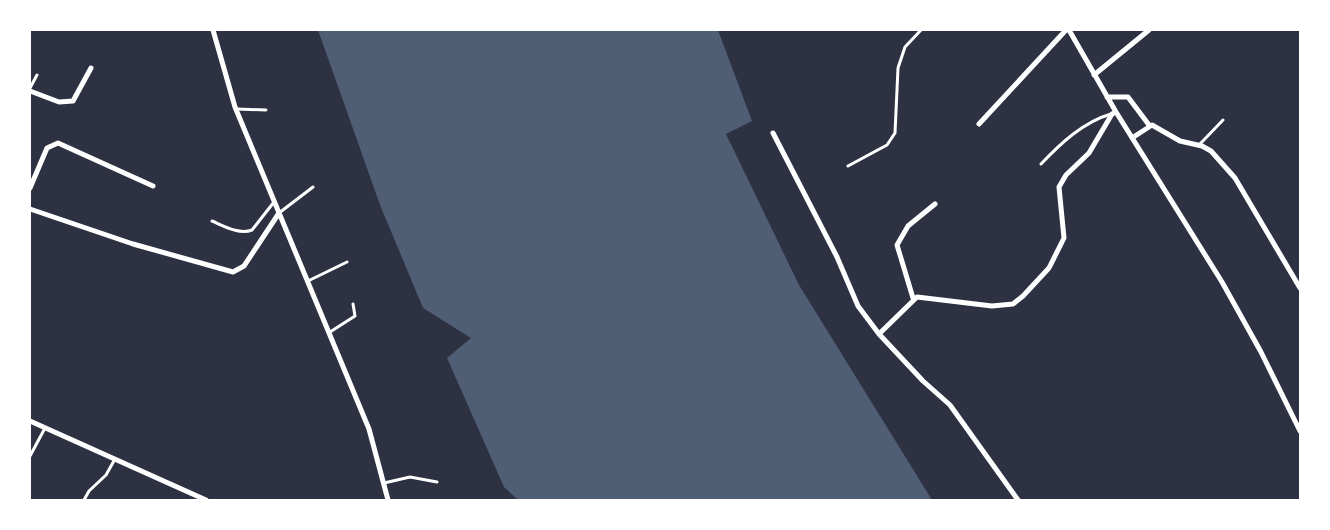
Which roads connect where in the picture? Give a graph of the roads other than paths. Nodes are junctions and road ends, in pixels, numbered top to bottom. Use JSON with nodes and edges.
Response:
{"nodes":[{"id":1,"x":214,"y":30,"type":"edge"},
{"id":2,"x":921,"y":30,"type":"edge"},
{"id":3,"x":1067,"y":30,"type":"edge"},
{"id":4,"x":1149,"y":30,"type":"edge"},
{"id":5,"x":91,"y":68,"type":"dead end"},
{"id":6,"x":37,"y":75,"type":"dead end"},
{"id":7,"x":1094,"y":75,"type":"junction"},
{"id":8,"x":30,"y":89,"type":"edge"},
{"id":9,"x":1107,"y":97,"type":"junction"},
{"id":10,"x":237,"y":110,"type":"junction"},
{"id":11,"x":266,"y":110,"type":"dead end"},
{"id":12,"x":1114,"y":113,"type":"junction"},
{"id":13,"x":1223,"y":120,"type":"dead end"},
{"id":14,"x":1148,"y":122,"type":"junction"},
{"id":15,"x":979,"y":124,"type":"dead end"},
{"id":16,"x":773,"y":133,"type":"dead end"},
{"id":17,"x":1132,"y":138,"type":"junction"},
{"id":18,"x":1199,"y":145,"type":"junction"},
{"id":19,"x":1041,"y":164,"type":"dead end"},
{"id":20,"x":848,"y":166,"type":"dead end"},
{"id":21,"x":30,"y":186,"type":"edge"},
{"id":22,"x":154,"y":186,"type":"dead end"},
{"id":23,"x":313,"y":187,"type":"dead end"},
{"id":24,"x":275,"y":202,"type":"junction"},
{"id":25,"x":935,"y":204,"type":"dead end"},
{"id":26,"x":30,"y":209,"type":"edge"},
{"id":27,"x":279,"y":213,"type":"junction"},
{"id":28,"x":212,"y":222,"type":"dead end"},
{"id":29,"x":347,"y":262,"type":"dead end"},
{"id":30,"x":308,"y":281,"type":"junction"},
{"id":31,"x":1300,"y":288,"type":"edge"},
{"id":32,"x":913,"y":298,"type":"junction"},
{"id":33,"x":353,"y":304,"type":"dead end"},
{"id":34,"x":330,"y":332,"type":"junction"},
{"id":35,"x":879,"y":334,"type":"junction"},
{"id":36,"x":30,"y":421,"type":"edge"},
{"id":37,"x":45,"y":428,"type":"junction"},
{"id":38,"x":1300,"y":431,"type":"edge"},
{"id":39,"x":30,"y":456,"type":"edge"},
{"id":40,"x":114,"y":459,"type":"junction"},
{"id":41,"x":437,"y":482,"type":"dead end"},
{"id":42,"x":384,"y":483,"type":"junction"},
{"id":43,"x":84,"y":500,"type":"edge"},
{"id":44,"x":206,"y":500,"type":"edge"},
{"id":45,"x":388,"y":500,"type":"edge"},
{"id":46,"x":1018,"y":500,"type":"edge"}],
"edges":[{"from":1,"to":10,"type":"street"},
{"from":2,"to":20,"type":"lane"},
{"from":3,"to":7,"type":"street"},
{"from":3,"to":15,"type":"street"},
{"from":4,"to":7,"type":"street"},
{"from":5,"to":8,"type":"street"},
{"from":6,"to":8,"type":"lane"},
{"from":7,"to":9,"type":"street"},
{"from":9,"to":12,"type":"street"},
{"from":9,"to":14,"type":"street"},
{"from":10,"to":11,"type":"lane"},
{"from":10,"to":24,"type":"street"},
{"from":12,"to":17,"type":"street"},
{"from":12,"to":19,"type":"lane"},
{"from":12,"to":32,"type":"street"},
{"from":13,"to":18,"type":"lane"},
{"from":14,"to":17,"type":"street"},
{"from":14,"to":18,"type":"street"},
{"from":16,"to":35,"type":"street"},
{"from":17,"to":38,"type":"street"},
{"from":18,"to":31,"type":"street"},
{"from":21,"to":22,"type":"street"},
{"from":23,"to":27,"type":"lane"},
{"from":24,"to":27,"type":"street"},
{"from":24,"to":28,"type":"lane"},
{"from":25,"to":32,"type":"street"},
{"from":26,"to":27,"type":"street"},
{"from":27,"to":30,"type":"street"},
{"from":29,"to":30,"type":"lane"},
{"from":30,"to":34,"type":"street"},
{"from":32,"to":35,"type":"street"},
{"from":33,"to":34,"type":"lane"},
{"from":34,"to":42,"type":"street"},
{"from":35,"to":46,"type":"street"},
{"from":36,"to":37,"type":"street"},
{"from":37,"to":39,"type":"lane"},
{"from":37,"to":40,"type":"street"},
{"from":40,"to":43,"type":"lane"},
{"from":40,"to":44,"type":"street"},
{"from":41,"to":42,"type":"lane"},
{"from":42,"to":45,"type":"street"}]}
